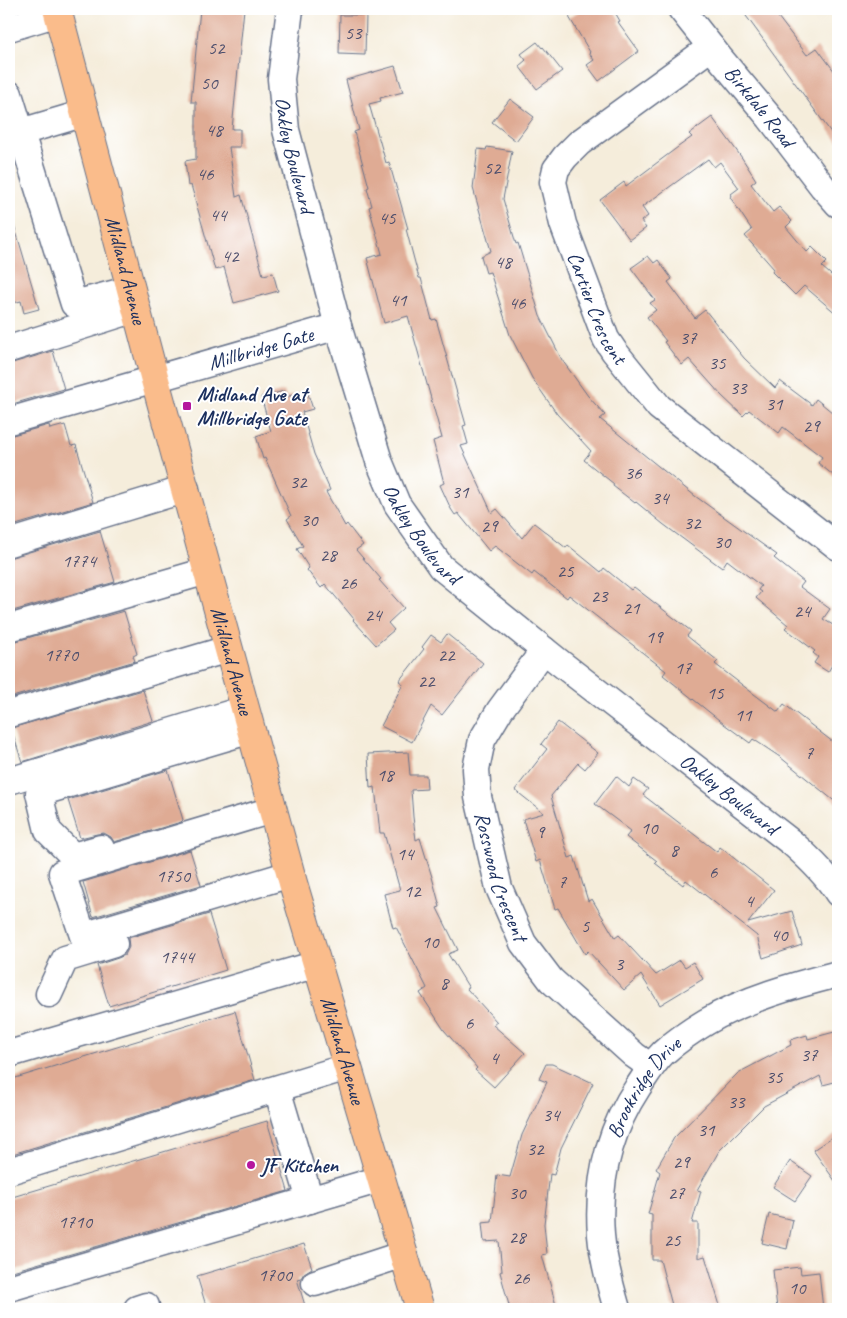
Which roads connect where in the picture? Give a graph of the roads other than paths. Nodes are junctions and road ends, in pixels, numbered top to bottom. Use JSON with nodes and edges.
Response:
{"nodes":[{"id":1,"x":290,"y":9,"type":"edge"},
{"id":2,"x":681,"y":9,"type":"edge"},
{"id":3,"x":58,"y":11,"type":"edge"},
{"id":4,"x":9,"y":28,"type":"edge"},
{"id":5,"x":711,"y":47,"type":"junction"},
{"id":6,"x":9,"y":94,"type":"edge"},
{"id":7,"x":85,"y":112,"type":"junction"},
{"id":8,"x":20,"y":132,"type":"junction"},
{"id":9,"x":838,"y":204,"type":"edge"},
{"id":10,"x":134,"y":299,"type":"junction"},
{"id":11,"x":338,"y":326,"type":"junction"},
{"id":12,"x":9,"y":349,"type":"edge"},
{"id":13,"x":155,"y":380,"type":"junction"},
{"id":14,"x":9,"y":420,"type":"edge"},
{"id":15,"x":184,"y":484,"type":"junction"},
{"id":16,"x":9,"y":535,"type":"edge"},
{"id":17,"x":9,"y":543,"type":"edge"},
{"id":18,"x":838,"y":548,"type":"edge"},
{"id":19,"x":207,"y":571,"type":"junction"},
{"id":20,"x":9,"y":628,"type":"edge"},
{"id":21,"x":228,"y":649,"type":"junction"},
{"id":22,"x":544,"y":650,"type":"junction"},
{"id":23,"x":189,"y":661,"type":"junction"},
{"id":24,"x":9,"y":700,"type":"edge"},
{"id":25,"x":9,"y":714,"type":"edge"},
{"id":26,"x":248,"y":720,"type":"junction"},
{"id":27,"x":9,"y":781,"type":"edge"},
{"id":28,"x":271,"y":804,"type":"junction"},
{"id":29,"x":292,"y":882,"type":"junction"},
{"id":30,"x":838,"y":893,"type":"edge"},
{"id":31,"x":317,"y":964,"type":"junction"},
{"id":32,"x":838,"y":974,"type":"edge"},
{"id":33,"x":49,"y":994,"type":"dead end"},
{"id":34,"x":9,"y":1054,"type":"edge"},
{"id":35,"x":651,"y":1066,"type":"junction"},
{"id":36,"x":348,"y":1067,"type":"junction"},
{"id":37,"x":277,"y":1088,"type":"junction"},
{"id":38,"x":9,"y":1171,"type":"edge"},
{"id":39,"x":381,"y":1179,"type":"junction"},
{"id":40,"x":310,"y":1200,"type":"junction"},
{"id":41,"x":404,"y":1254,"type":"junction"},
{"id":42,"x":315,"y":1283,"type":"dead end"},
{"id":43,"x":9,"y":1288,"type":"edge"},
{"id":44,"x":420,"y":1309,"type":"edge"},
{"id":45,"x":617,"y":1309,"type":"edge"}],
"edges":[{"from":1,"to":11,"type":"street","name":"Oakley Boulevard"},
{"from":2,"to":5,"type":"street","name":"Birkdale Road"},
{"from":3,"to":4,"type":"street"},
{"from":3,"to":7,"type":"main road","name":"Midland Avenue"},
{"from":5,"to":9,"type":"street","name":"Birkdale Road"},
{"from":5,"to":18,"type":"street","name":"Cartier Crescent"},
{"from":6,"to":8,"type":"street"},
{"from":7,"to":8,"type":"street"},
{"from":7,"to":10,"type":"main road","name":"Midland Avenue"},
{"from":8,"to":10,"type":"street"},
{"from":10,"to":12,"type":"street"},
{"from":10,"to":13,"type":"main road","name":"Midland Avenue"},
{"from":11,"to":13,"type":"street","name":"Millbridge Gate"},
{"from":11,"to":22,"type":"street","name":"Oakley Boulevard"},
{"from":13,"to":14,"type":"street","name":"Millbridge Gate"},
{"from":13,"to":15,"type":"main road","name":"Midland Avenue"},
{"from":15,"to":16,"type":"street"},
{"from":15,"to":17,"type":"street"},
{"from":15,"to":19,"type":"main road","name":"Midland Avenue"},
{"from":19,"to":20,"type":"street"},
{"from":19,"to":21,"type":"main road","name":"Midland Avenue"},
{"from":21,"to":23,"type":"street"},
{"from":21,"to":26,"type":"main road","name":"Midland Avenue"},
{"from":22,"to":30,"type":"street","name":"Oakley Boulevard"},
{"from":22,"to":35,"type":"street","name":"Rosswood Crescent"},
{"from":23,"to":24,"type":"street"},
{"from":23,"to":25,"type":"street"},
{"from":26,"to":27,"type":"street"},
{"from":26,"to":28,"type":"main road","name":"Midland Avenue"},
{"from":26,"to":28,"type":"street"},
{"from":28,"to":29,"type":"main road","name":"Midland Avenue"},
{"from":28,"to":29,"type":"street"},
{"from":29,"to":31,"type":"main road","name":"Midland Avenue"},
{"from":29,"to":33,"type":"street"},
{"from":31,"to":34,"type":"street"},
{"from":31,"to":36,"type":"main road","name":"Midland Avenue"},
{"from":32,"to":35,"type":"street","name":"Brookridge Drive"},
{"from":35,"to":45,"type":"street","name":"Brookridge Drive"},
{"from":36,"to":37,"type":"street"},
{"from":36,"to":39,"type":"main road","name":"Midland Avenue"},
{"from":37,"to":38,"type":"street"},
{"from":37,"to":40,"type":"street"},
{"from":39,"to":40,"type":"street"},
{"from":39,"to":41,"type":"main road","name":"Midland Avenue"},
{"from":40,"to":43,"type":"street"},
{"from":41,"to":42,"type":"street"},
{"from":41,"to":44,"type":"main road","name":"Midland Avenue"}]}
